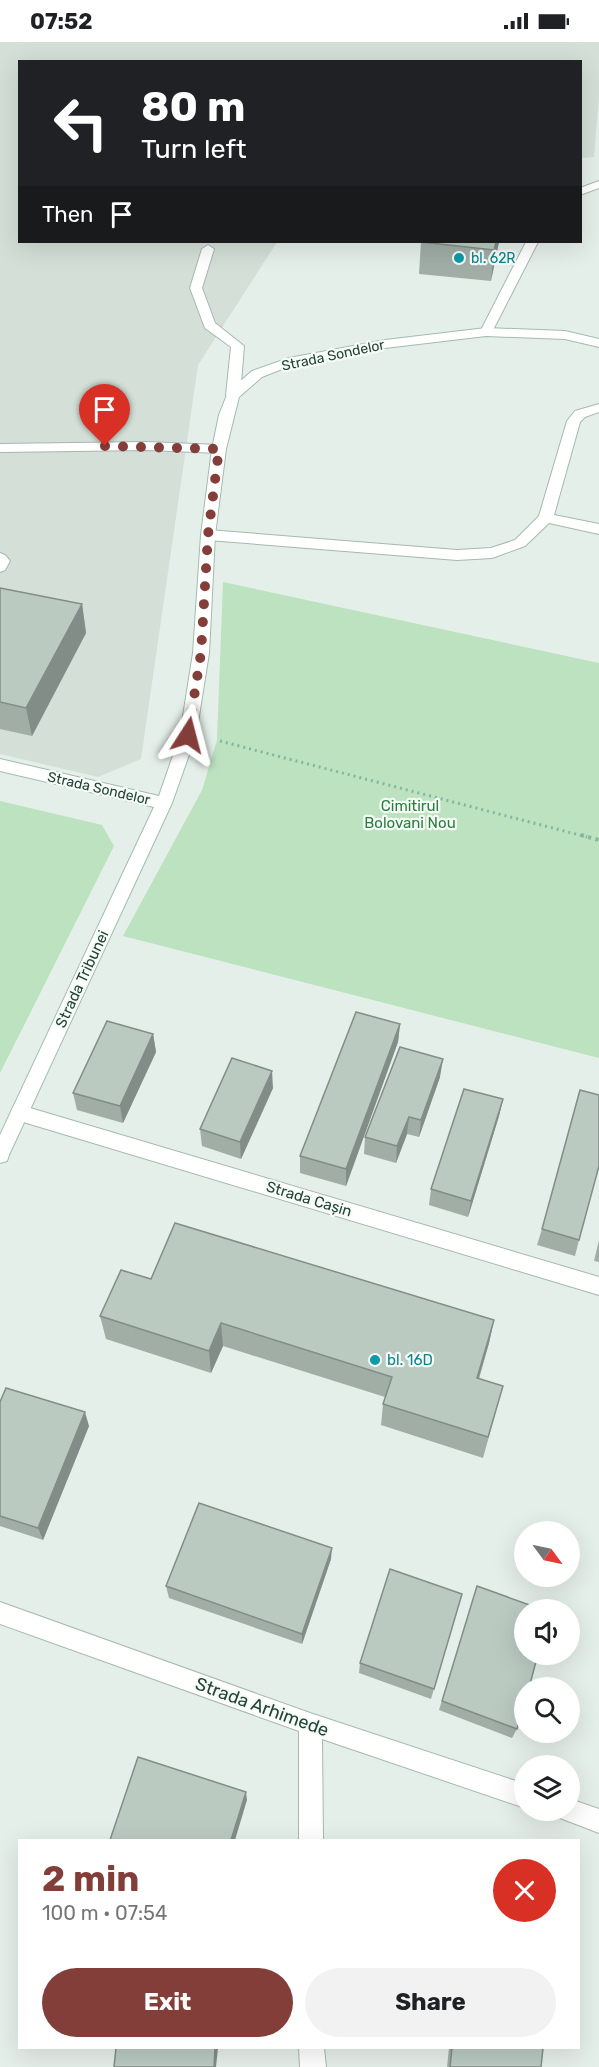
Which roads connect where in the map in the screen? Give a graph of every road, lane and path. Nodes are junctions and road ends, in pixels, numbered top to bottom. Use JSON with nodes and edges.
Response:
{"nodes":[{"id":1,"x":599,"y":184,"type":"edge"},
{"id":2,"x":582,"y":191,"type":"edge"},
{"id":3,"x":531,"y":243,"type":"edge"},
{"id":4,"x":208,"y":249,"type":"dead end"},
{"id":5,"x":486,"y":333,"type":"junction"},
{"id":6,"x":599,"y":343,"type":"edge"},
{"id":7,"x":233,"y":395,"type":"junction"},
{"id":8,"x":599,"y":408,"type":"edge"},
{"id":9,"x":0,"y":448,"type":"edge"},
{"id":10,"x":219,"y":449,"type":"junction"},
{"id":11,"x":546,"y":518,"type":"junction"},
{"id":12,"x":599,"y":529,"type":"edge"},
{"id":13,"x":208,"y":535,"type":"junction"},
{"id":14,"x":0,"y":558,"type":"edge"},
{"id":15,"x":0,"y":567,"type":"edge"},
{"id":16,"x":188,"y":735,"type":"junction"},
{"id":17,"x":0,"y":765,"type":"edge"},
{"id":18,"x":164,"y":803,"type":"junction"},
{"id":19,"x":599,"y":840,"type":"edge"},
{"id":20,"x":20,"y":1113,"type":"junction"},
{"id":21,"x":0,"y":1155,"type":"edge"},
{"id":22,"x":599,"y":1286,"type":"edge"},
{"id":23,"x":0,"y":1613,"type":"edge"},
{"id":24,"x":310,"y":1724,"type":"junction"},
{"id":25,"x":514,"y":1792,"type":"edge"},
{"id":26,"x":580,"y":1814,"type":"edge"},
{"id":27,"x":599,"y":1821,"type":"edge"},
{"id":28,"x":311,"y":1839,"type":"edge"},
{"id":29,"x":312,"y":2049,"type":"edge"},
{"id":30,"x":313,"y":2067,"type":"edge"}],
"edges":[{"from":1,"to":2,"type":"street"},
{"from":3,"to":5,"type":"street"},
{"from":4,"to":7,"type":"street"},
{"from":5,"to":6,"type":"street","name":"Strada Sondelor"},
{"from":5,"to":7,"type":"street","name":"Strada Sondelor"},
{"from":7,"to":10,"type":"street","name":"Strada Sondelor"},
{"from":8,"to":11,"type":"street"},
{"from":9,"to":10,"type":"street"},
{"from":10,"to":13,"type":"street","name":"Strada Sondelor"},
{"from":11,"to":12,"type":"street"},
{"from":11,"to":13,"type":"street"},
{"from":13,"to":16,"type":"street","name":"Strada Sondelor"},
{"from":14,"to":15,"type":"street"},
{"from":16,"to":18,"type":"street","name":"Strada Sondelor"},
{"from":16,"to":19,"type":"path"},
{"from":17,"to":18,"type":"street","name":"Strada Sondelor"},
{"from":18,"to":20,"type":"street","name":"Strada Tribunei"},
{"from":20,"to":21,"type":"street","name":"Strada Tribunei"},
{"from":20,"to":22,"type":"street","name":"Strada Cașin"},
{"from":23,"to":24,"type":"street","name":"Strada Arhimede"},
{"from":24,"to":25,"type":"street","name":"Strada Arhimede"},
{"from":24,"to":28,"type":"street"},
{"from":26,"to":27,"type":"street"},
{"from":29,"to":30,"type":"street"}]}
